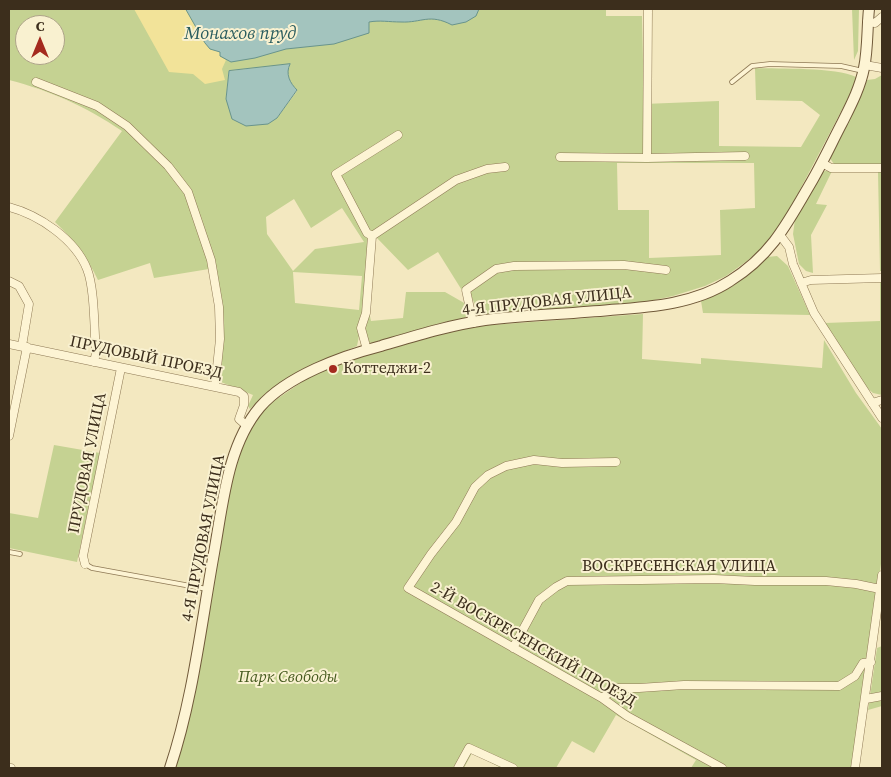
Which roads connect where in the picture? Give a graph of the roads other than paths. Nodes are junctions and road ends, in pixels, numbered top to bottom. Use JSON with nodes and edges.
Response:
{"nodes":[{"id":1,"x":648,"y":9,"type":"edge"},
{"id":2,"x":869,"y":9,"type":"edge"},
{"id":3,"x":882,"y":17,"type":"edge"},
{"id":4,"x":867,"y":22,"type":"junction"},
{"id":5,"x":864,"y":68,"type":"junction"},
{"id":6,"x":882,"y":68,"type":"edge"},
{"id":7,"x":36,"y":82,"type":"dead end"},
{"id":8,"x":732,"y":82,"type":"dead end"},
{"id":9,"x":398,"y":135,"type":"dead end"},
{"id":10,"x":745,"y":156,"type":"dead end"},
{"id":11,"x":560,"y":158,"type":"dead end"},
{"id":12,"x":647,"y":158,"type":"junction"},
{"id":13,"x":822,"y":163,"type":"junction"},
{"id":14,"x":506,"y":166,"type":"dead end"},
{"id":15,"x":882,"y":168,"type":"edge"},
{"id":16,"x":9,"y":207,"type":"edge"},
{"id":17,"x":780,"y":235,"type":"junction"},
{"id":18,"x":372,"y":236,"type":"junction"},
{"id":19,"x":666,"y":270,"type":"dead end"},
{"id":20,"x":882,"y":278,"type":"edge"},
{"id":21,"x":9,"y":281,"type":"edge"},
{"id":22,"x":801,"y":283,"type":"junction"},
{"id":23,"x":473,"y":323,"type":"junction"},
{"id":24,"x":9,"y":344,"type":"edge"},
{"id":25,"x":24,"y":347,"type":"junction"},
{"id":26,"x":367,"y":350,"type":"junction"},
{"id":27,"x":94,"y":362,"type":"junction"},
{"id":28,"x":121,"y":368,"type":"junction"},
{"id":29,"x":215,"y":386,"type":"junction"},
{"id":30,"x":882,"y":400,"type":"edge"},
{"id":31,"x":872,"y":403,"type":"junction"},
{"id":32,"x":882,"y":418,"type":"edge"},
{"id":33,"x":247,"y":426,"type":"junction"},
{"id":34,"x":9,"y":436,"type":"edge"},
{"id":35,"x":616,"y":462,"type":"dead end"},
{"id":36,"x":9,"y":552,"type":"edge"},
{"id":37,"x":20,"y":554,"type":"dead end"},
{"id":38,"x":85,"y":564,"type":"joint"},
{"id":39,"x":882,"y":575,"type":"edge"},
{"id":40,"x":208,"y":589,"type":"junction"},
{"id":41,"x":880,"y":589,"type":"junction"},
{"id":42,"x":513,"y":648,"type":"junction"},
{"id":43,"x":871,"y":662,"type":"junction"},
{"id":44,"x":882,"y":696,"type":"edge"},
{"id":45,"x":602,"y":698,"type":"junction"},
{"id":46,"x":866,"y":699,"type":"junction"},
{"id":47,"x":170,"y":768,"type":"edge"},
{"id":48,"x":458,"y":768,"type":"edge"},
{"id":49,"x":513,"y":768,"type":"edge"},
{"id":50,"x":722,"y":768,"type":"edge"},
{"id":51,"x":856,"y":768,"type":"edge"}],
"edges":[{"from":1,"to":12,"type":"street"},
{"from":2,"to":4,"type":"main road","name":"4-Я ПРУДОВАЯ УЛИЦА"},
{"from":3,"to":4,"type":"street"},
{"from":4,"to":5,"type":"main road","name":"4-Я ПРУДОВАЯ УЛИЦА"},
{"from":5,"to":6,"type":"street"},
{"from":5,"to":8,"type":"lane"},
{"from":5,"to":13,"type":"main road","name":"4-Я ПРУДОВАЯ УЛИЦА"},
{"from":7,"to":29,"type":"street"},
{"from":9,"to":18,"type":"street"},
{"from":10,"to":12,"type":"street"},
{"from":11,"to":12,"type":"street"},
{"from":13,"to":15,"type":"street"},
{"from":13,"to":17,"type":"main road","name":"4-Я ПРУДОВАЯ УЛИЦА"},
{"from":14,"to":18,"type":"street"},
{"from":16,"to":27,"type":"street"},
{"from":17,"to":22,"type":"street"},
{"from":17,"to":23,"type":"main road","name":"4-Я ПРУДОВАЯ УЛИЦА"},
{"from":18,"to":26,"type":"street"},
{"from":19,"to":23,"type":"street"},
{"from":20,"to":22,"type":"street"},
{"from":21,"to":25,"type":"street"},
{"from":22,"to":31,"type":"street"},
{"from":23,"to":26,"type":"main road","name":"4-Я ПРУДОВАЯ УЛИЦА"},
{"from":24,"to":25,"type":"street","name":"ПРУДОВЫЙ ПРОЕЗД"},
{"from":25,"to":27,"type":"street","name":"ПРУДОВЫЙ ПРОЕЗД"},
{"from":25,"to":34,"type":"street"},
{"from":26,"to":33,"type":"main road","name":"4-Я ПРУДОВАЯ УЛИЦА"},
{"from":27,"to":28,"type":"street","name":"ПРУДОВЫЙ ПРОЕЗД"},
{"from":28,"to":29,"type":"street","name":"ПРУДОВЫЙ ПРОЕЗД"},
{"from":28,"to":38,"type":"street","name":"ПРУДОВАЯ УЛИЦА"},
{"from":29,"to":33,"type":"street","name":"ПРУДОВЫЙ ПРОЕЗД"},
{"from":30,"to":31,"type":"street"},
{"from":31,"to":32,"type":"street"},
{"from":33,"to":40,"type":"main road","name":"4-Я ПРУДОВАЯ УЛИЦА"},
{"from":35,"to":42,"type":"street","name":"2-Й ВОСКРЕСЕНСКИЙ ПРОЕЗД"},
{"from":36,"to":37,"type":"lane"},
{"from":38,"to":40,"type":"lane"},
{"from":39,"to":41,"type":"street"},
{"from":40,"to":47,"type":"main road","name":"4-Я ПРУДОВАЯ УЛИЦА"},
{"from":41,"to":42,"type":"street","name":"ВОСКРЕСЕНСКАЯ УЛИЦА"},
{"from":41,"to":43,"type":"street"},
{"from":42,"to":45,"type":"street","name":"2-Й ВОСКРЕСЕНСКИЙ ПРОЕЗД"},
{"from":43,"to":45,"type":"street"},
{"from":43,"to":46,"type":"street"},
{"from":44,"to":46,"type":"street"},
{"from":45,"to":50,"type":"street","name":"2-Й ВОСКРЕСЕНСКИЙ ПРОЕЗД"},
{"from":46,"to":51,"type":"street"},
{"from":48,"to":49,"type":"street"}]}
